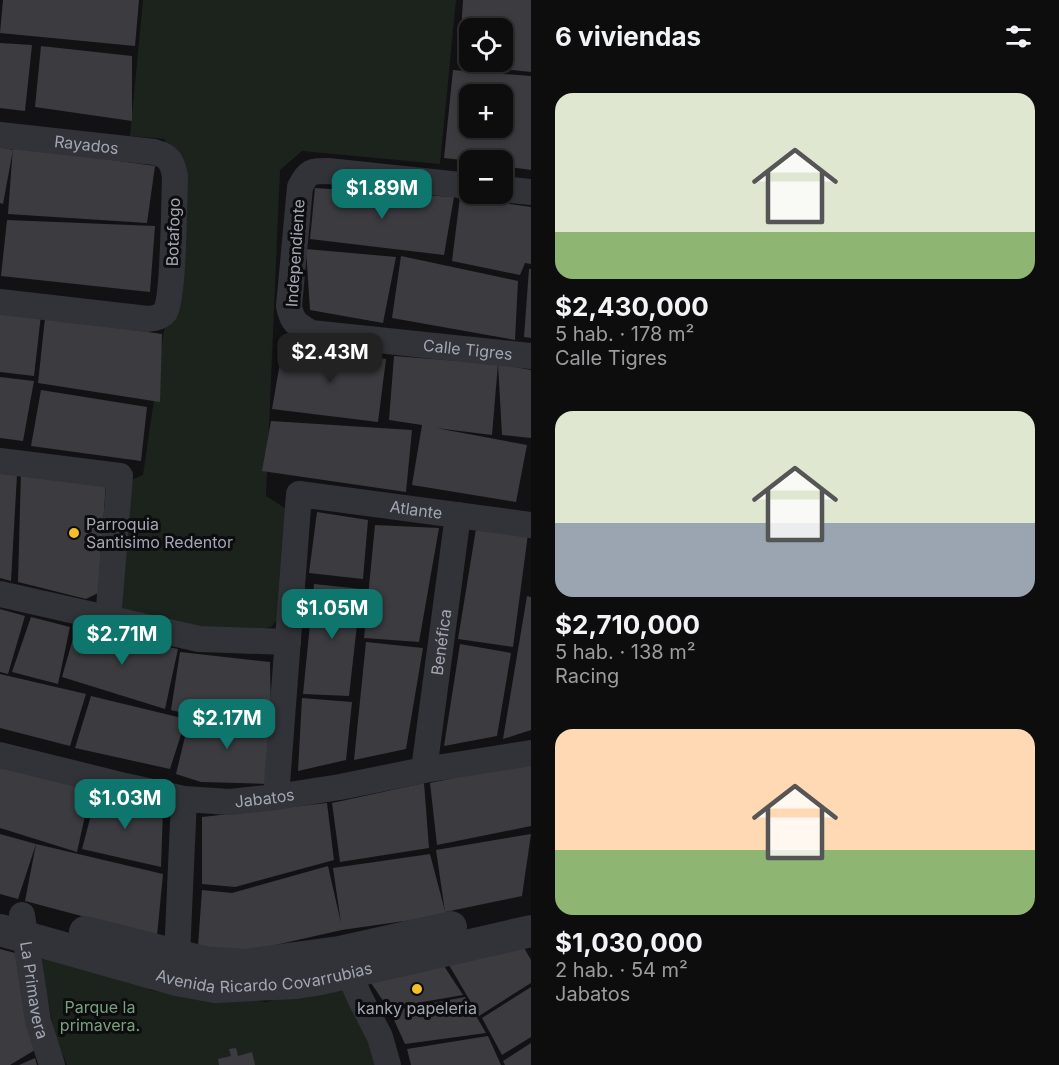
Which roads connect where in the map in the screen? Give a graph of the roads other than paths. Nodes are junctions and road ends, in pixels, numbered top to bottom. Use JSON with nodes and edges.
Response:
{"nodes":[{"id":1,"x":0,"y":135,"type":"edge"},
{"id":2,"x":170,"y":160,"type":"joint"},
{"id":3,"x":459,"y":185,"type":"edge"},
{"id":4,"x":513,"y":190,"type":"edge"},
{"id":5,"x":531,"y":192,"type":"edge"},
{"id":6,"x":0,"y":302,"type":"edge"},
{"id":7,"x":299,"y":326,"type":"joint"},
{"id":8,"x":531,"y":356,"type":"edge"},
{"id":9,"x":0,"y":461,"type":"edge"},
{"id":10,"x":458,"y":515,"type":"junction"},
{"id":11,"x":531,"y":525,"type":"edge"},
{"id":12,"x":0,"y":594,"type":"edge"},
{"id":13,"x":108,"y":619,"type":"junction"},
{"id":14,"x":288,"y":642,"type":"junction"},
{"id":15,"x":531,"y":753,"type":"edge"},
{"id":16,"x":0,"y":755,"type":"edge"},
{"id":17,"x":424,"y":770,"type":"junction"},
{"id":18,"x":276,"y":797,"type":"junction"},
{"id":19,"x":184,"y":799,"type":"junction"},
{"id":20,"x":531,"y":910,"type":"edge"},
{"id":21,"x":11,"y":923,"type":"edge"},
{"id":22,"x":531,"y":931,"type":"edge"},
{"id":23,"x":344,"y":962,"type":"junction"},
{"id":24,"x":177,"y":968,"type":"junction"},
{"id":25,"x":52,"y":1065,"type":"edge"},
{"id":26,"x":388,"y":1065,"type":"edge"}],
"edges":[{"from":1,"to":2,"type":"street","name":"Rayados"},
{"from":2,"to":6,"type":"street","name":"Botafogo"},
{"from":3,"to":7,"type":"street","name":"Independiente"},
{"from":4,"to":5,"type":"street"},
{"from":7,"to":8,"type":"street","name":"Calle Tigres"},
{"from":9,"to":13,"type":"street"},
{"from":10,"to":11,"type":"street","name":"Atlante"},
{"from":10,"to":14,"type":"street","name":"Atlante"},
{"from":10,"to":17,"type":"street","name":"Benéfica"},
{"from":12,"to":13,"type":"street"},
{"from":13,"to":14,"type":"street"},
{"from":14,"to":18,"type":"street"},
{"from":15,"to":17,"type":"street","name":"Jabatos"},
{"from":16,"to":19,"type":"street","name":"Jabatos"},
{"from":17,"to":18,"type":"street","name":"Jabatos"},
{"from":18,"to":19,"type":"street","name":"Jabatos"},
{"from":19,"to":24,"type":"street"},
{"from":20,"to":23,"type":"street","name":"Avenida Ricardo Covarrubias"},
{"from":21,"to":24,"type":"street","name":"Avenida Ricardo Covarrubias"},
{"from":21,"to":25,"type":"street","name":"La Primavera"},
{"from":22,"to":23,"type":"street","name":"Avenida Ricardo Covarrubias"},
{"from":23,"to":24,"type":"street","name":"Avenida Ricardo Covarrubias"},
{"from":23,"to":26,"type":"street"}]}
